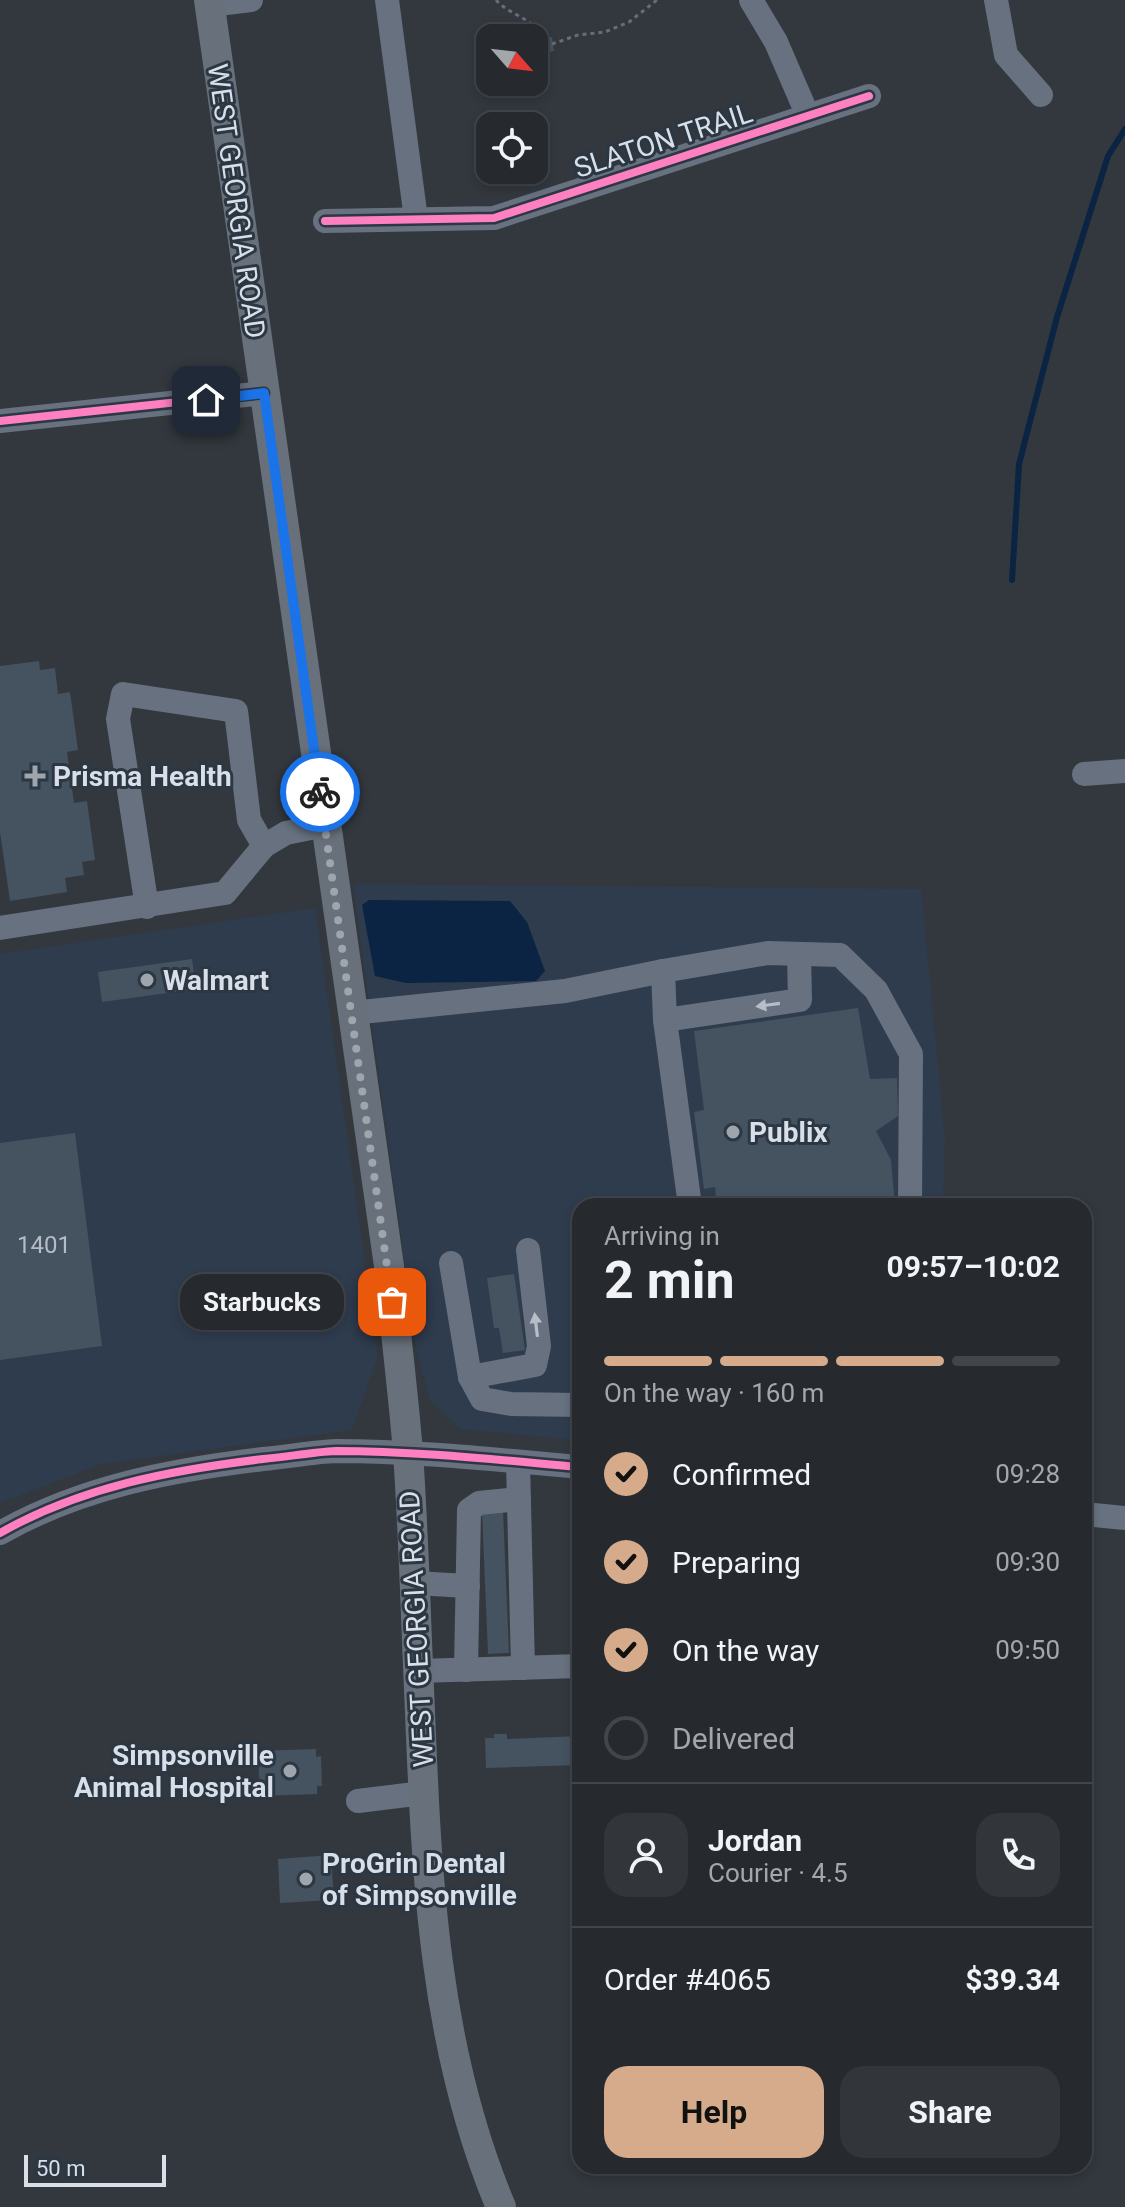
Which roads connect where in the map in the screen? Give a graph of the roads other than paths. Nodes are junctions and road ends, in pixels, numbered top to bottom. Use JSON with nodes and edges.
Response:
{"nodes":[{"id":1,"x":251,"y":0,"type":"edge"},
{"id":2,"x":387,"y":0,"type":"edge"},
{"id":3,"x":751,"y":0,"type":"edge"},
{"id":4,"x":996,"y":0,"type":"edge"},
{"id":5,"x":209,"y":3,"type":"edge"},
{"id":6,"x":1041,"y":95,"type":"dead end"},
{"id":7,"x":869,"y":96,"type":"dead end"},
{"id":8,"x":808,"y":116,"type":"junction"},
{"id":9,"x":416,"y":219,"type":"junction"},
{"id":10,"x":325,"y":221,"type":"dead end"},
{"id":11,"x":264,"y":393,"type":"junction"},
{"id":12,"x":0,"y":421,"type":"edge"},
{"id":13,"x":1125,"y":771,"type":"edge"},
{"id":14,"x":1084,"y":774,"type":"dead end"},
{"id":15,"x":325,"y":825,"type":"junction"},
{"id":16,"x":264,"y":846,"type":"junction"},
{"id":17,"x":147,"y":907,"type":"junction"},
{"id":18,"x":0,"y":928,"type":"edge"},
{"id":19,"x":799,"y":954,"type":"junction"},
{"id":20,"x":663,"y":971,"type":"junction"},
{"id":21,"x":352,"y":1013,"type":"junction"},
{"id":22,"x":665,"y":1020,"type":"junction"},
{"id":23,"x":689,"y":1198,"type":"edge"},
{"id":24,"x":910,"y":1198,"type":"edge"},
{"id":25,"x":528,"y":1250,"type":"dead end"},
{"id":26,"x":451,"y":1263,"type":"dead end"},
{"id":27,"x":470,"y":1377,"type":"junction"},
{"id":28,"x":572,"y":1405,"type":"edge"},
{"id":29,"x":408,"y":1453,"type":"junction"},
{"id":30,"x":518,"y":1462,"type":"junction"},
{"id":31,"x":572,"y":1466,"type":"edge"},
{"id":32,"x":519,"y":1499,"type":"junction"},
{"id":33,"x":1092,"y":1515,"type":"edge"},
{"id":34,"x":1125,"y":1518,"type":"edge"},
{"id":35,"x":0,"y":1533,"type":"edge"},
{"id":36,"x":414,"y":1583,"type":"junction"},
{"id":37,"x":468,"y":1586,"type":"junction"},
{"id":38,"x":572,"y":1666,"type":"edge"},
{"id":39,"x":523,"y":1668,"type":"junction"},
{"id":40,"x":466,"y":1670,"type":"junction"},
{"id":41,"x":418,"y":1671,"type":"junction"},
{"id":42,"x":423,"y":1793,"type":"junction"},
{"id":43,"x":358,"y":1801,"type":"dead end"},
{"id":44,"x":501,"y":2207,"type":"edge"}],
"edges":[{"from":1,"to":5,"type":"street"},
{"from":2,"to":9,"type":"street"},
{"from":3,"to":8,"type":"street"},
{"from":4,"to":6,"type":"street"},
{"from":5,"to":11,"type":"main road","name":"WEST GEORGIA ROAD"},
{"from":7,"to":8,"type":"street","name":"SLATON TRAIL"},
{"from":8,"to":9,"type":"street","name":"SLATON TRAIL"},
{"from":9,"to":10,"type":"street","name":"SLATON TRAIL"},
{"from":11,"to":12,"type":"street"},
{"from":11,"to":15,"type":"main road","name":"WEST GEORGIA ROAD"},
{"from":13,"to":14,"type":"street"},
{"from":15,"to":16,"type":"street"},
{"from":15,"to":21,"type":"main road","name":"WEST GEORGIA ROAD"},
{"from":16,"to":17,"type":"street"},
{"from":16,"to":17,"type":"street"},
{"from":17,"to":18,"type":"street"},
{"from":19,"to":20,"type":"street"},
{"from":19,"to":22,"type":"street","one_way":true},
{"from":19,"to":24,"type":"street"},
{"from":20,"to":21,"type":"street"},
{"from":20,"to":22,"type":"street"},
{"from":21,"to":29,"type":"main road","name":"WEST GEORGIA ROAD"},
{"from":22,"to":23,"type":"street"},
{"from":27,"to":25,"type":"street","one_way":true},
{"from":26,"to":27,"type":"street"},
{"from":27,"to":28,"type":"street"},
{"from":29,"to":30,"type":"street"},
{"from":29,"to":35,"type":"street"},
{"from":29,"to":36,"type":"main road","name":"WEST GEORGIA ROAD"},
{"from":30,"to":31,"type":"street"},
{"from":30,"to":32,"type":"street"},
{"from":32,"to":37,"type":"street"},
{"from":32,"to":39,"type":"street"},
{"from":33,"to":34,"type":"street"},
{"from":36,"to":37,"type":"street"},
{"from":36,"to":41,"type":"main road","name":"WEST GEORGIA ROAD"},
{"from":37,"to":40,"type":"street"},
{"from":38,"to":39,"type":"street"},
{"from":39,"to":40,"type":"street"},
{"from":40,"to":41,"type":"street"},
{"from":41,"to":42,"type":"main road","name":"WEST GEORGIA ROAD"},
{"from":42,"to":43,"type":"street"},
{"from":42,"to":44,"type":"main road","name":"WEST GEORGIA ROAD"}]}
